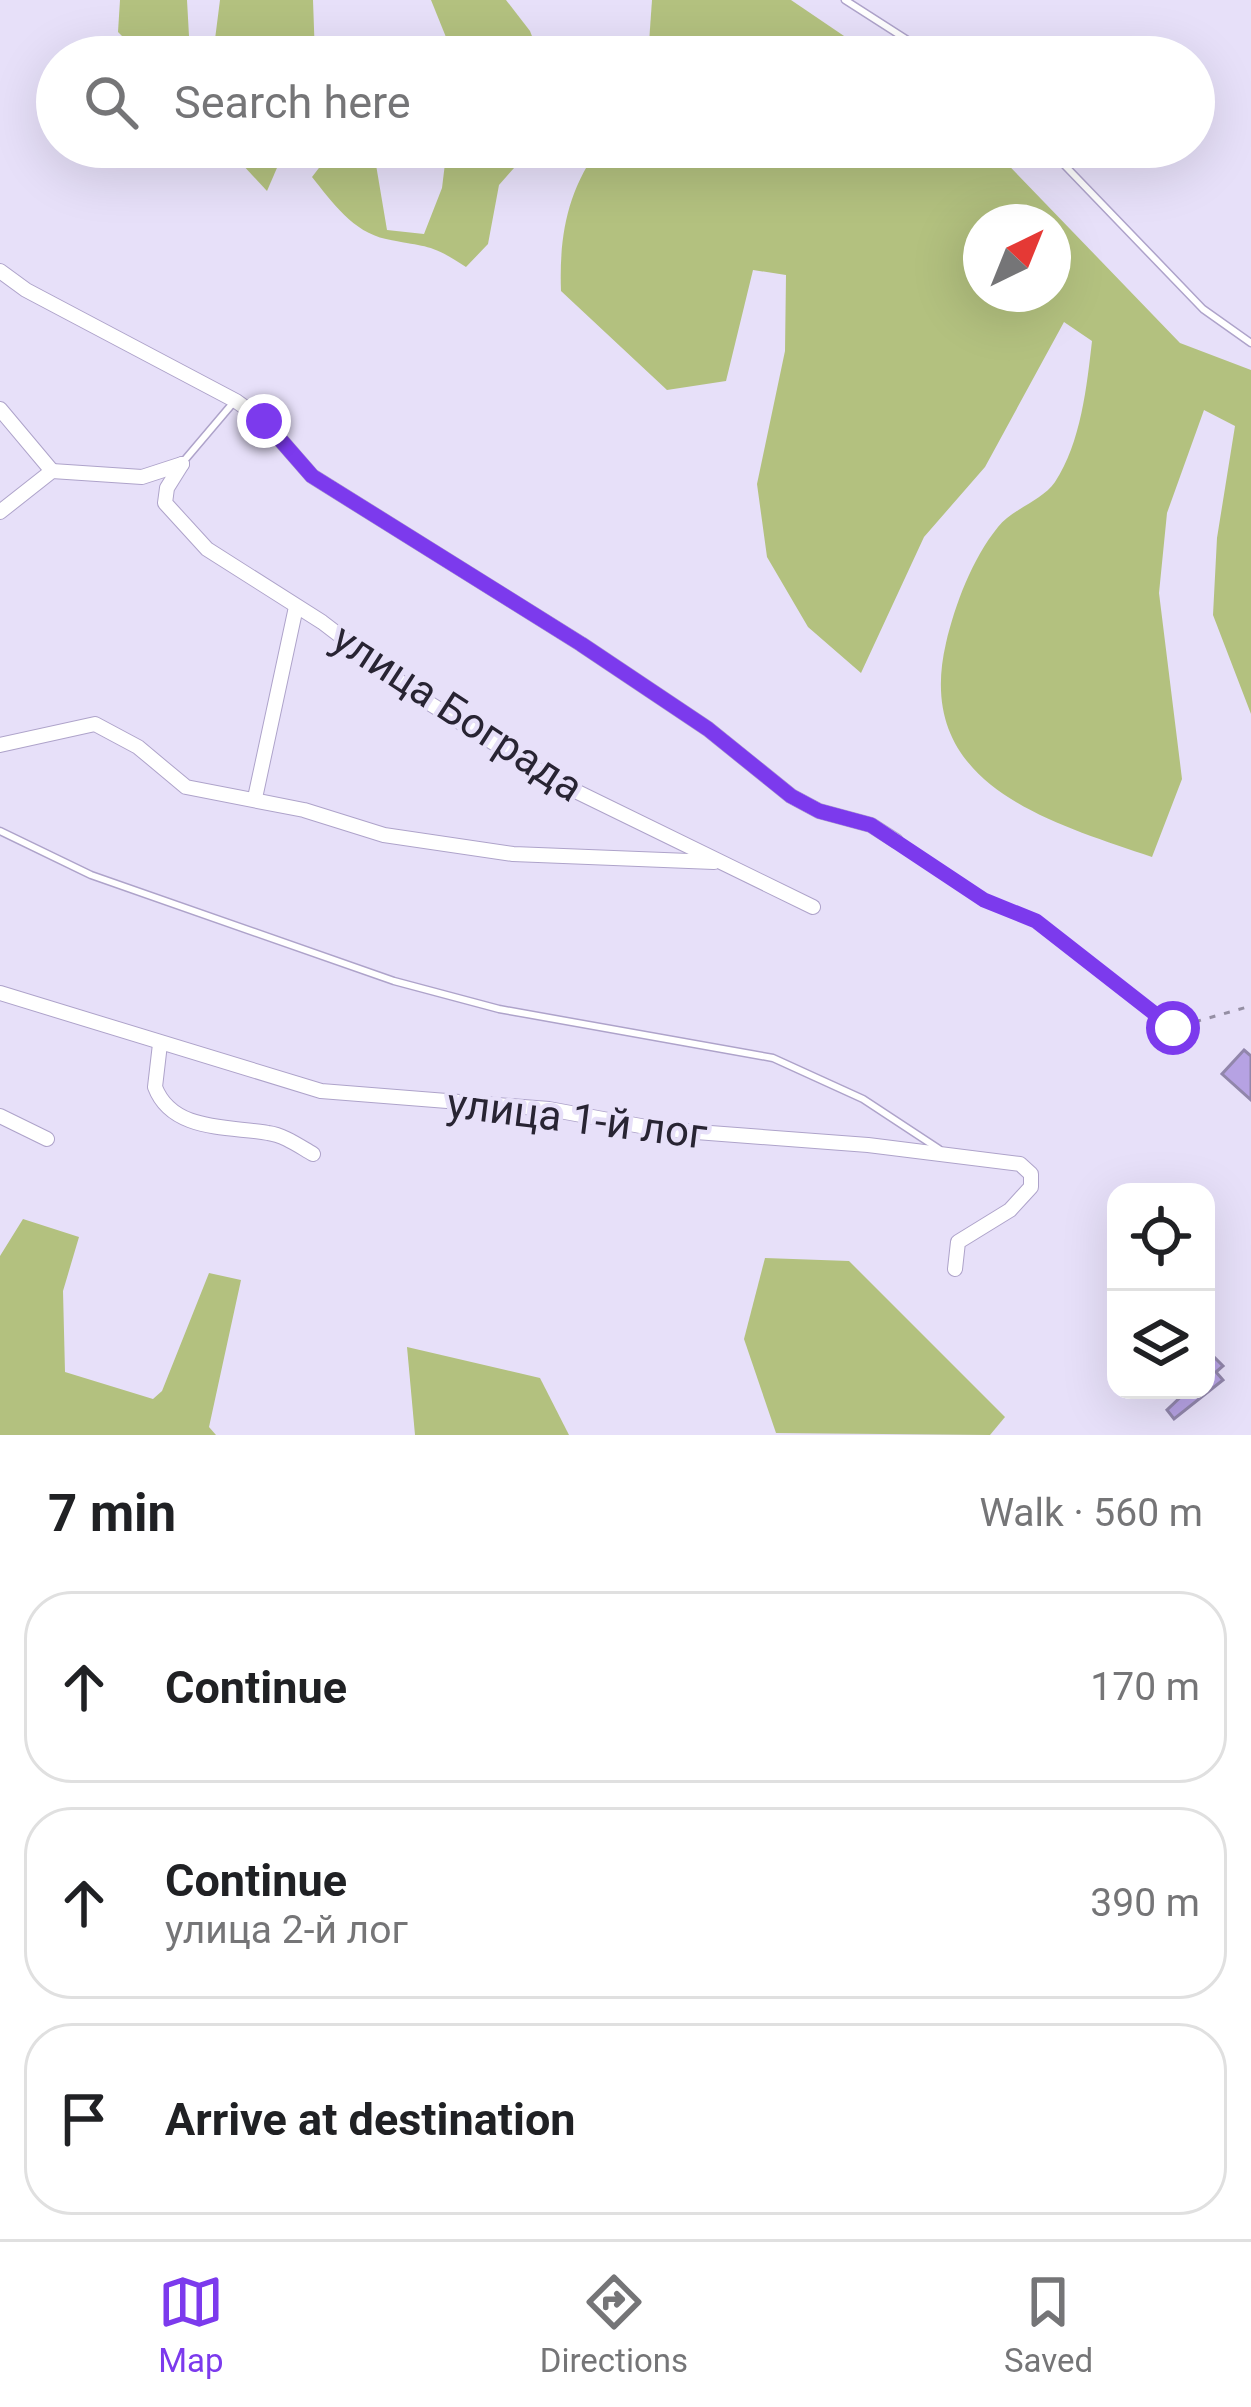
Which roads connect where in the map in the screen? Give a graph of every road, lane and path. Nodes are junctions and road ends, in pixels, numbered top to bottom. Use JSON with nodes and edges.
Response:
{"nodes":[{"id":1,"x":845,"y":0,"type":"edge"},
{"id":2,"x":901,"y":36,"type":"edge"},
{"id":3,"x":1067,"y":168,"type":"edge"},
{"id":4,"x":0,"y":271,"type":"edge"},
{"id":5,"x":1251,"y":344,"type":"edge"},
{"id":6,"x":236,"y":401,"type":"junction"},
{"id":7,"x":0,"y":409,"type":"edge"},
{"id":8,"x":182,"y":464,"type":"junction"},
{"id":9,"x":52,"y":471,"type":"junction"},
{"id":10,"x":0,"y":512,"type":"edge"},
{"id":11,"x":296,"y":607,"type":"junction"},
{"id":12,"x":0,"y":746,"type":"edge"},
{"id":13,"x":255,"y":798,"type":"junction"},
{"id":14,"x":0,"y":831,"type":"edge"},
{"id":15,"x":896,"y":841,"type":"joint"},
{"id":16,"x":725,"y":862,"type":"junction"},
{"id":17,"x":813,"y":907,"type":"dead end"},
{"id":18,"x":0,"y":993,"type":"edge"},
{"id":19,"x":1251,"y":1006,"type":"edge"},
{"id":20,"x":160,"y":1044,"type":"junction"},
{"id":21,"x":0,"y":1116,"type":"edge"},
{"id":22,"x":47,"y":1139,"type":"dead end"},
{"id":23,"x":313,"y":1154,"type":"dead end"},
{"id":24,"x":953,"y":1156,"type":"junction"},
{"id":25,"x":955,"y":1269,"type":"dead end"}],
"edges":[{"from":1,"to":2,"type":"lane"},
{"from":3,"to":5,"type":"lane"},
{"from":4,"to":6,"type":"street"},
{"from":6,"to":8,"type":"lane"},
{"from":6,"to":15,"type":"street"},
{"from":7,"to":9,"type":"street"},
{"from":8,"to":9,"type":"street"},
{"from":8,"to":11,"type":"street","name":"улица Бограда"},
{"from":9,"to":10,"type":"street"},
{"from":11,"to":13,"type":"street"},
{"from":11,"to":16,"type":"street","name":"улица Бограда"},
{"from":12,"to":13,"type":"street"},
{"from":13,"to":16,"type":"street"},
{"from":14,"to":24,"type":"lane"},
{"from":15,"to":19,"type":"path"},
{"from":16,"to":17,"type":"street","name":"улица Бограда"},
{"from":18,"to":20,"type":"street","name":"улица 1-й лог"},
{"from":20,"to":23,"type":"street"},
{"from":20,"to":24,"type":"street","name":"улица 1-й лог"},
{"from":21,"to":22,"type":"street"},
{"from":24,"to":25,"type":"street","name":"улица 1-й лог"}]}
